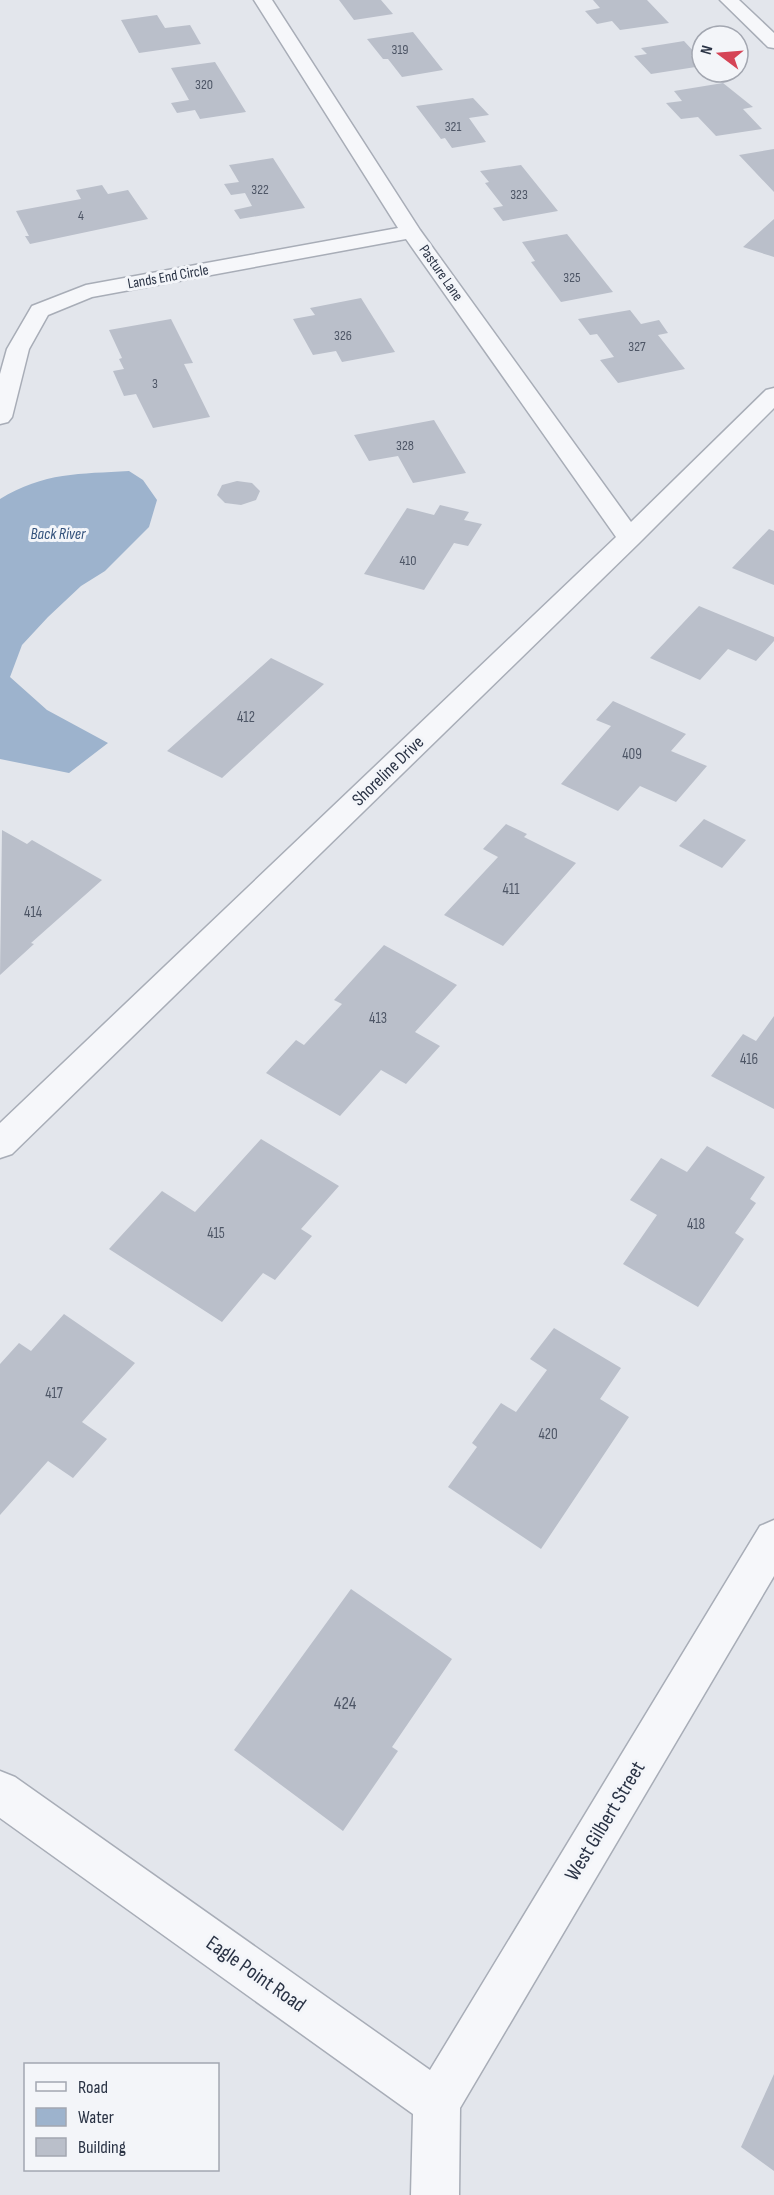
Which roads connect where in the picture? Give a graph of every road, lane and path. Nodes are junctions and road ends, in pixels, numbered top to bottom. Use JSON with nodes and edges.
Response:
{"nodes":[{"id":1,"x":263,"y":0,"type":"edge"},
{"id":2,"x":729,"y":0,"type":"edge"},
{"id":3,"x":774,"y":42,"type":"edge"},
{"id":4,"x":411,"y":232,"type":"junction"},
{"id":5,"x":774,"y":395,"type":"edge"},
{"id":6,"x":0,"y":417,"type":"edge"},
{"id":7,"x":630,"y":538,"type":"junction"},
{"id":8,"x":0,"y":1144,"type":"edge"},
{"id":9,"x":774,"y":1539,"type":"edge"},
{"id":10,"x":0,"y":1792,"type":"edge"},
{"id":11,"x":437,"y":2103,"type":"junction"},
{"id":12,"x":435,"y":2195,"type":"edge"}],
"edges":[{"from":1,"to":4,"type":"street","name":"Pasture Lane"},
{"from":2,"to":3,"type":"street"},
{"from":4,"to":6,"type":"street","name":"Lands End Circle"},
{"from":4,"to":7,"type":"street","name":"Pasture Lane"},
{"from":5,"to":7,"type":"street","name":"Shoreline Drive"},
{"from":7,"to":8,"type":"street","name":"Shoreline Drive"},
{"from":9,"to":11,"type":"street","name":"West Gilbert Street"},
{"from":10,"to":11,"type":"street","name":"Eagle Point Road"},
{"from":11,"to":12,"type":"street"}]}
